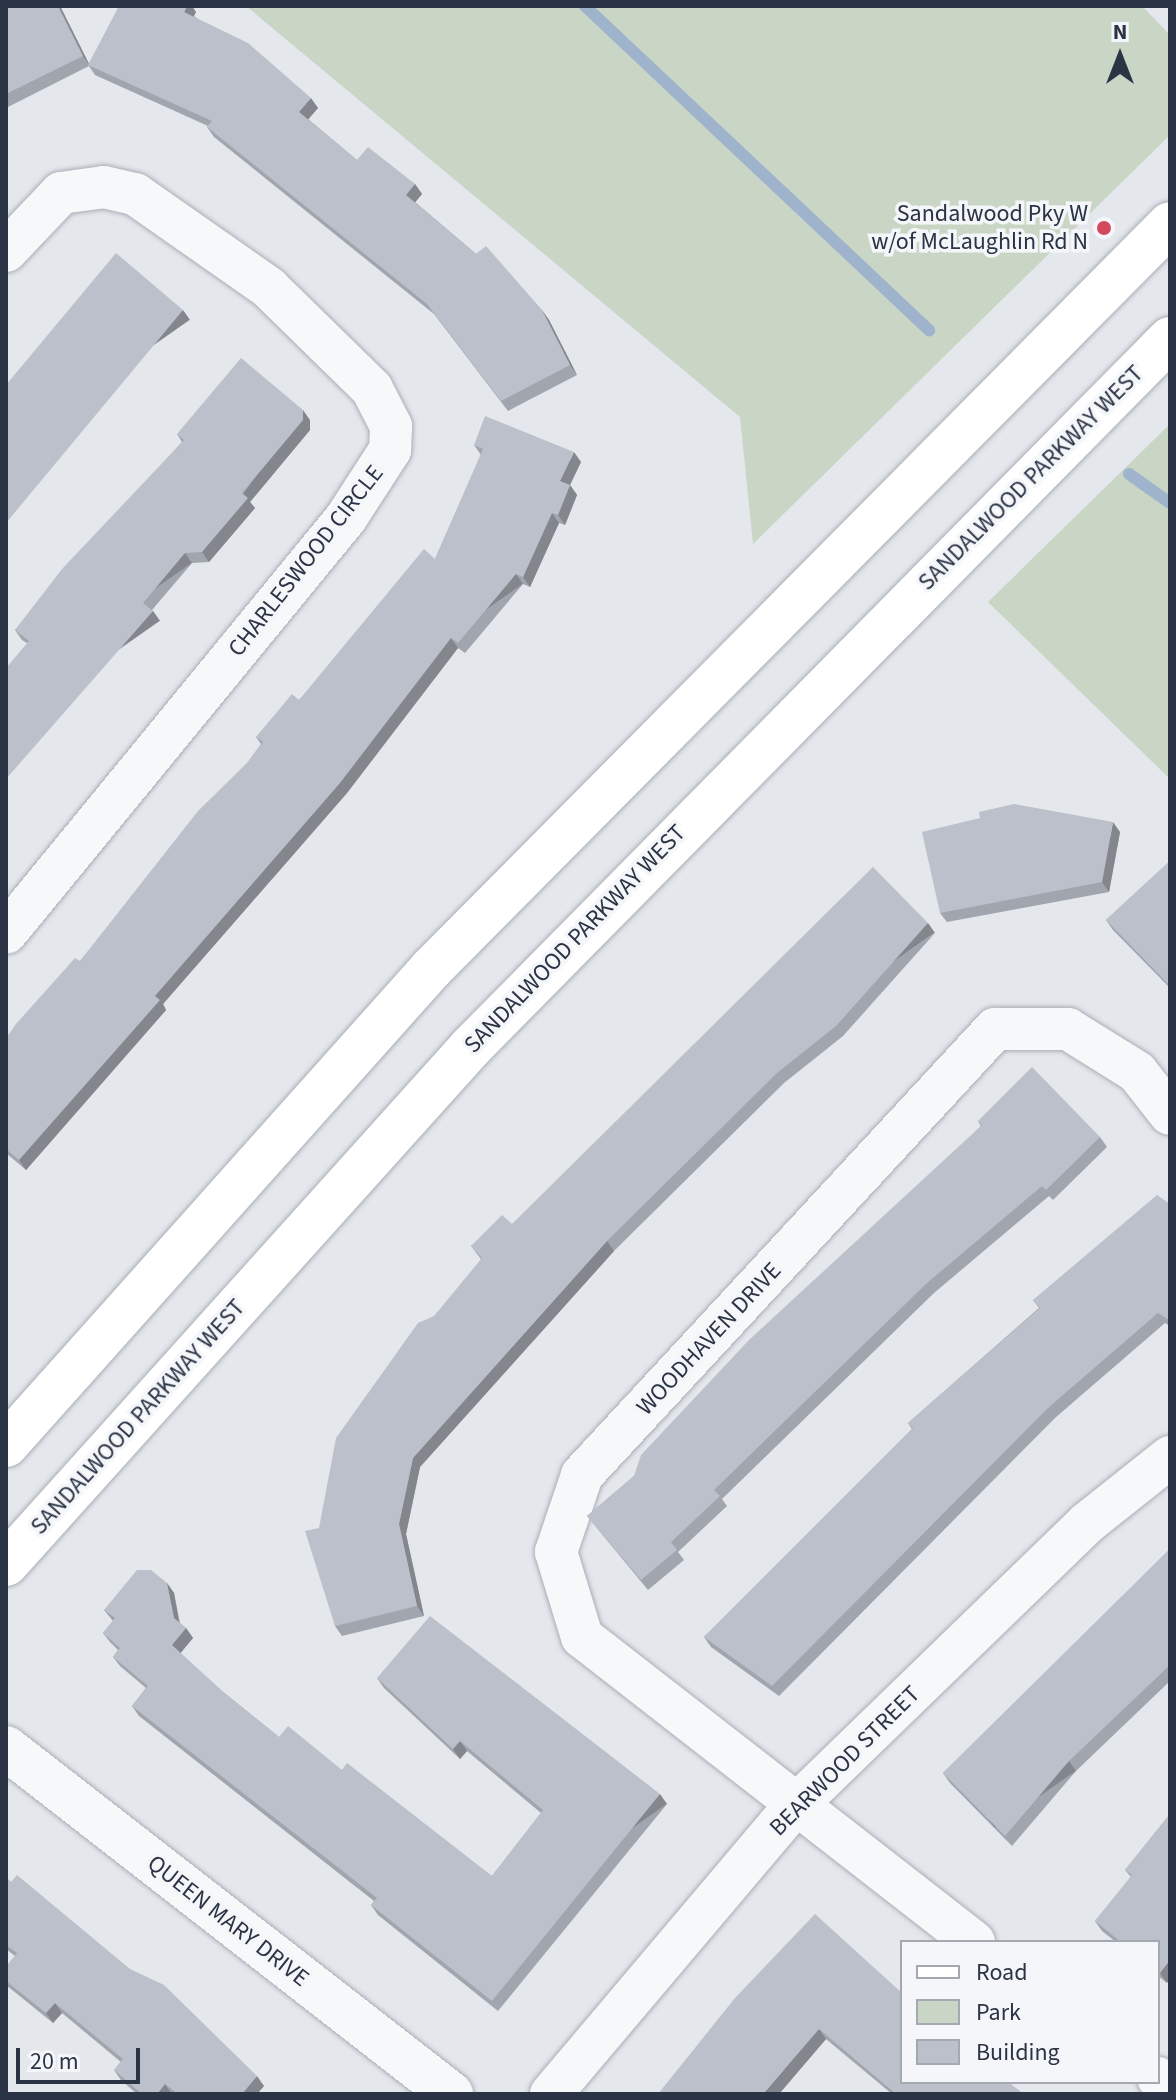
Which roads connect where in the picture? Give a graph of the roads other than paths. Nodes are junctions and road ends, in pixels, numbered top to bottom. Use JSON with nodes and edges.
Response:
{"nodes":[{"id":1,"x":1170,"y":224,"type":"edge"},
{"id":2,"x":6,"y":251,"type":"edge"},
{"id":3,"x":1170,"y":339,"type":"edge"},
{"id":4,"x":6,"y":933,"type":"edge"},
{"id":5,"x":1170,"y":1114,"type":"edge"},
{"id":6,"x":6,"y":1445,"type":"edge"},
{"id":7,"x":1170,"y":1457,"type":"edge"},
{"id":8,"x":6,"y":1564,"type":"edge"},
{"id":9,"x":6,"y":1748,"type":"edge"},
{"id":10,"x":793,"y":1808,"type":"junction"},
{"id":11,"x":971,"y":1940,"type":"edge"},
{"id":12,"x":451,"y":2094,"type":"edge"},
{"id":13,"x":551,"y":2094,"type":"edge"}],
"edges":[{"from":1,"to":6,"type":"main road"},
{"from":2,"to":4,"type":"street","name":"CHARLESWOOD CIRCLE"},
{"from":3,"to":8,"type":"main road","name":"SANDALWOOD PARKWAY WEST"},
{"from":5,"to":10,"type":"street","name":"WOODHAVEN DRIVE"},
{"from":7,"to":10,"type":"street","name":"BEARWOOD STREET"},
{"from":9,"to":12,"type":"street","name":"QUEEN MARY DRIVE"},
{"from":10,"to":11,"type":"street","name":"WOODHAVEN DRIVE"},
{"from":10,"to":13,"type":"street","name":"BEARWOOD STREET"}]}
